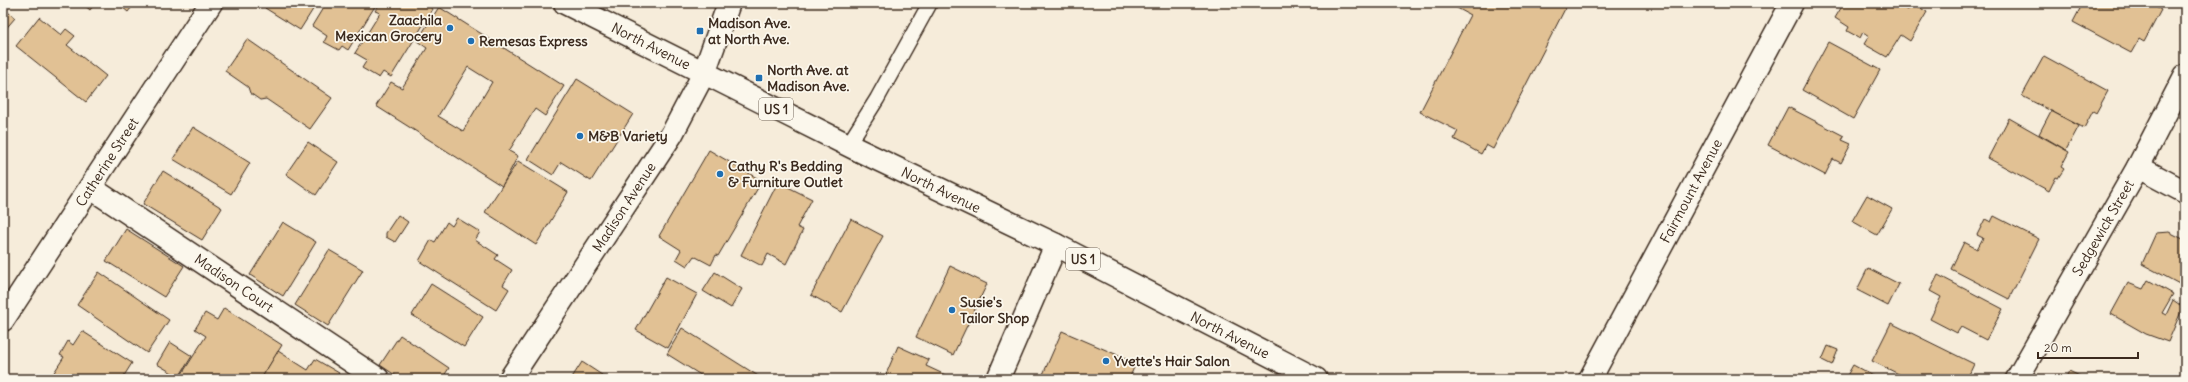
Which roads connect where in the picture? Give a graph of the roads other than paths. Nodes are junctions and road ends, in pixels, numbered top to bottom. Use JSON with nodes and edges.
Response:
{"nodes":[{"id":1,"x":211,"y":3,"type":"edge"},
{"id":2,"x":565,"y":3,"type":"edge"},
{"id":3,"x":729,"y":3,"type":"edge"},
{"id":4,"x":930,"y":3,"type":"edge"},
{"id":5,"x":1792,"y":3,"type":"edge"},
{"id":6,"x":704,"y":73,"type":"junction"},
{"id":7,"x":2185,"y":76,"type":"edge"},
{"id":8,"x":848,"y":145,"type":"junction"},
{"id":9,"x":2138,"y":167,"type":"junction"},
{"id":10,"x":91,"y":188,"type":"junction"},
{"id":11,"x":2185,"y":192,"type":"edge"},
{"id":12,"x":1056,"y":245,"type":"junction"},
{"id":13,"x":3,"y":320,"type":"edge"},
{"id":14,"x":378,"y":379,"type":"edge"},
{"id":15,"x":510,"y":379,"type":"edge"},
{"id":16,"x":998,"y":379,"type":"edge"},
{"id":17,"x":1316,"y":379,"type":"edge"},
{"id":18,"x":1590,"y":379,"type":"edge"},
{"id":19,"x":2017,"y":379,"type":"edge"}],
"edges":[{"from":1,"to":10,"type":"street","name":"Catherine Street"},
{"from":2,"to":6,"type":"street","name":"North Avenue","number":"US 1"},
{"from":3,"to":6,"type":"street","name":"Madison Avenue"},
{"from":4,"to":8,"type":"lane"},
{"from":5,"to":18,"type":"street","name":"Fairmount Avenue"},
{"from":6,"to":8,"type":"street","name":"North Avenue","number":"US 1"},
{"from":6,"to":15,"type":"street","name":"Madison Avenue"},
{"from":7,"to":9,"type":"street","name":"Sedgewick Street"},
{"from":8,"to":12,"type":"street","name":"North Avenue","number":"US 1"},
{"from":9,"to":11,"type":"street"},
{"from":9,"to":19,"type":"street","name":"Sedgewick Street"},
{"from":10,"to":13,"type":"street","name":"Catherine Street"},
{"from":10,"to":14,"type":"street","name":"Madison Court"},
{"from":12,"to":16,"type":"street"},
{"from":12,"to":17,"type":"street","name":"North Avenue","number":"US 1"}]}
